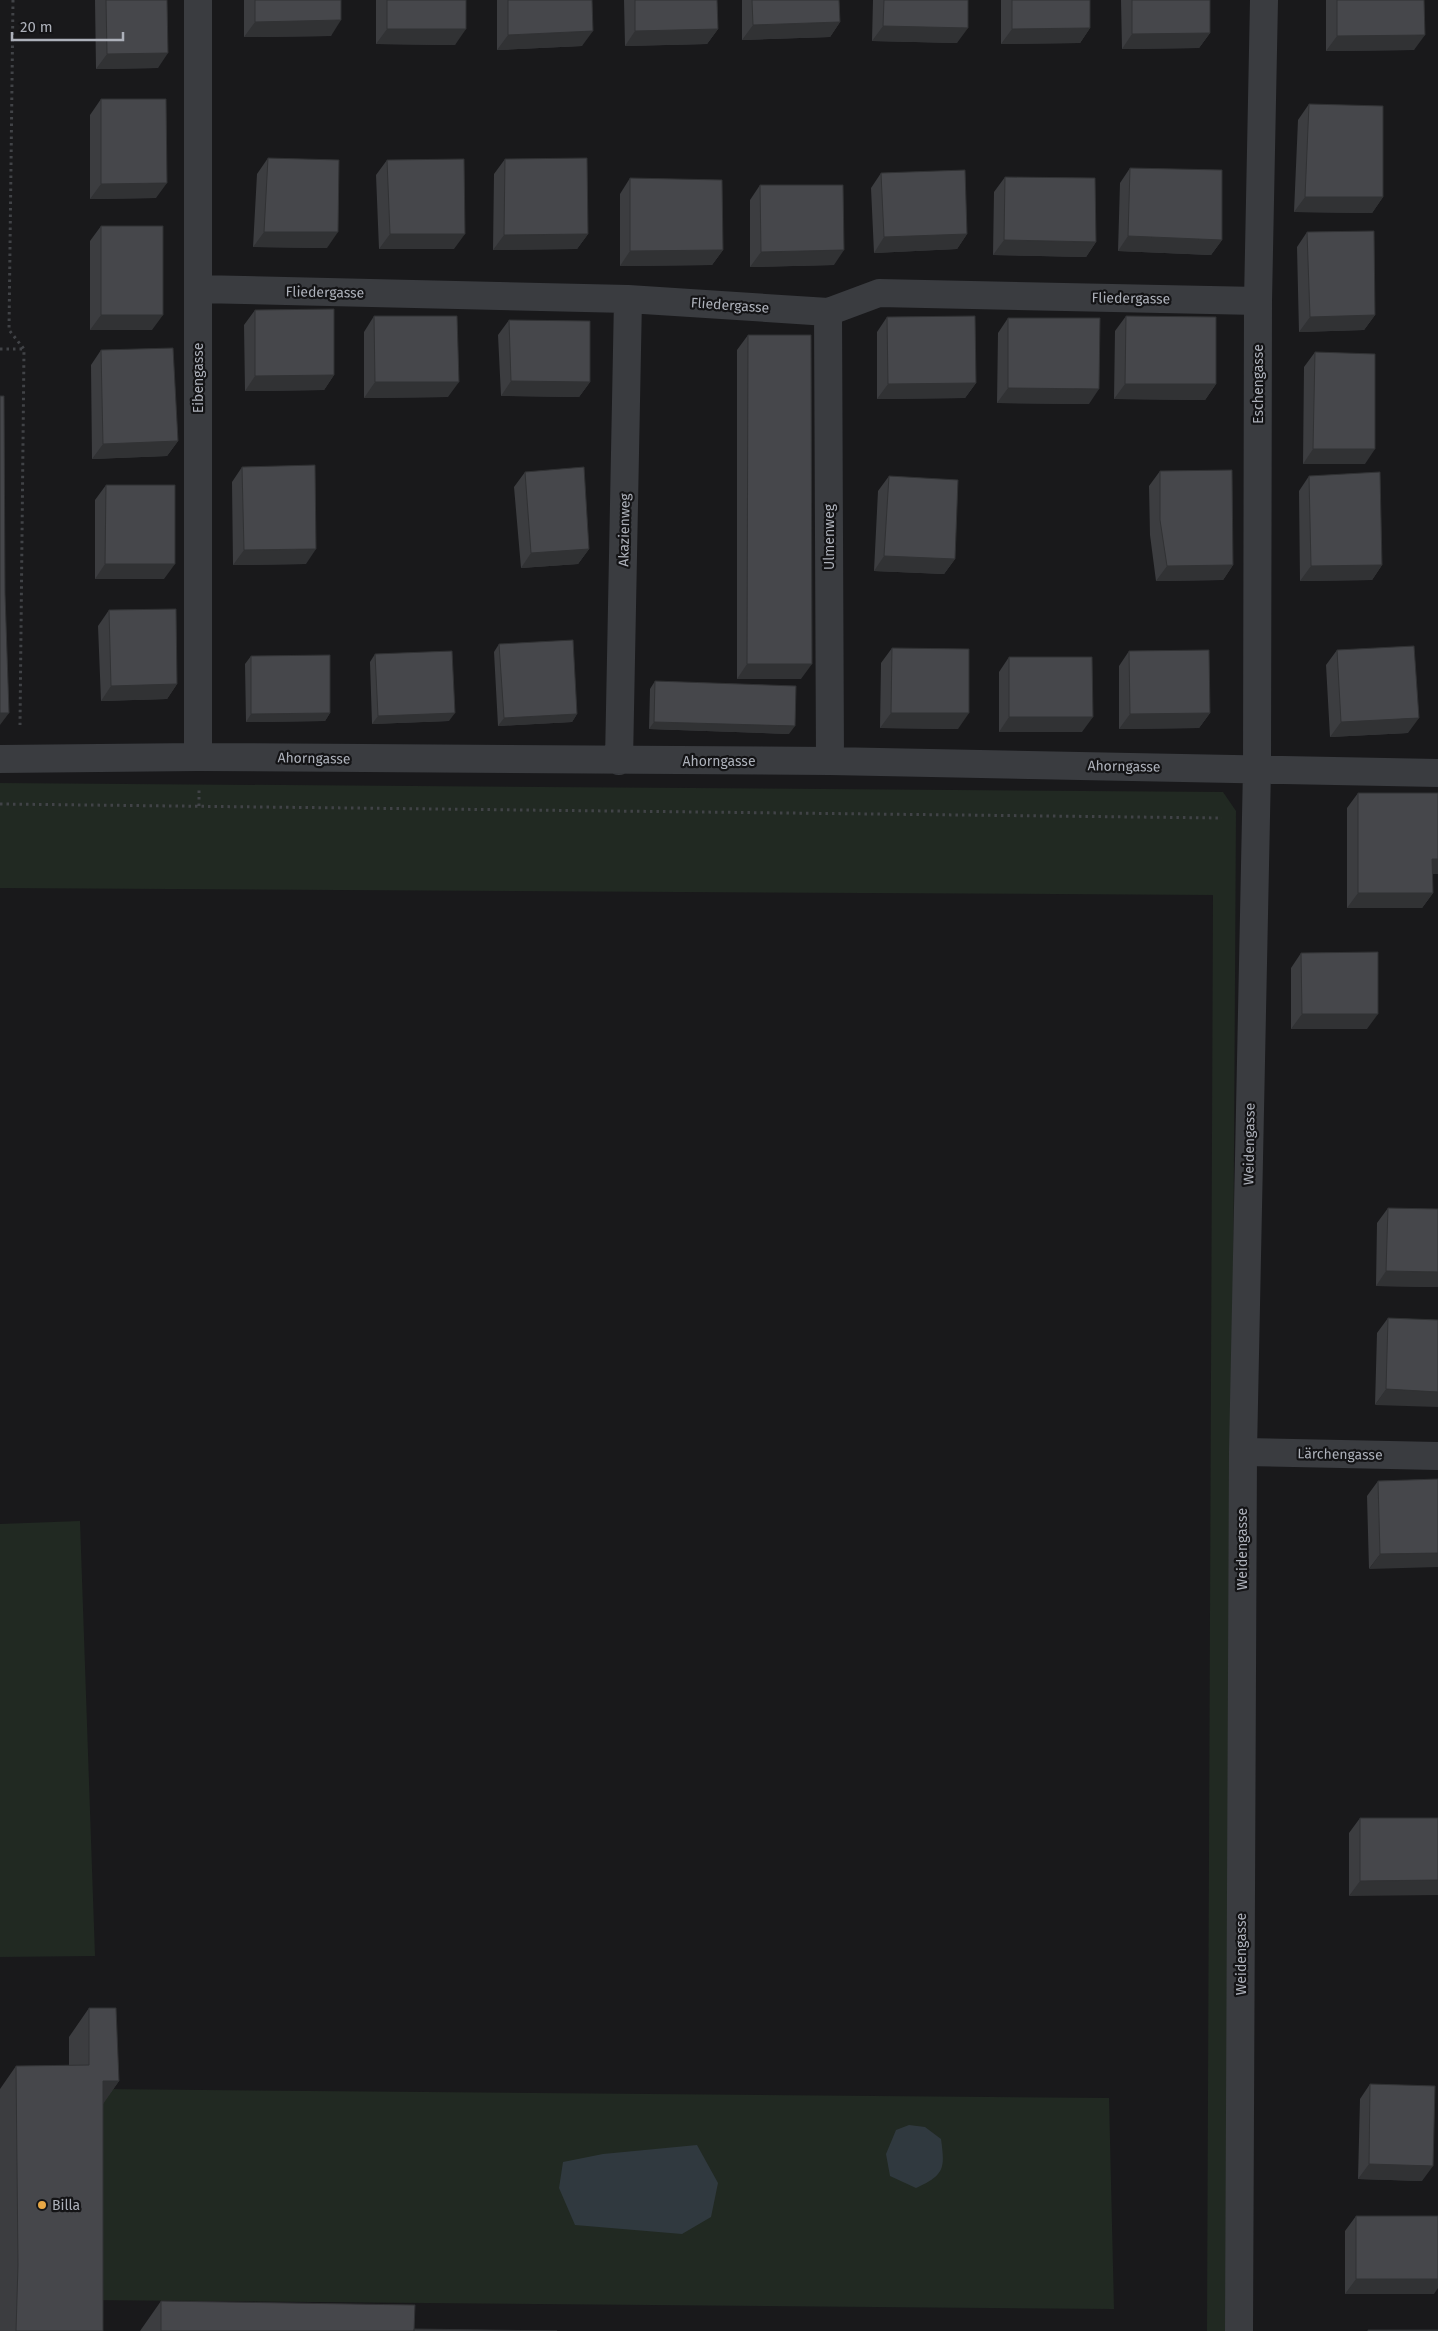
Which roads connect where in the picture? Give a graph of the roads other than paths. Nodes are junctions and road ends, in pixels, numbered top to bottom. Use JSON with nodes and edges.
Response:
{"nodes":[{"id":1,"x":198,"y":0,"type":"edge"},
{"id":2,"x":1264,"y":0,"type":"edge"},
{"id":3,"x":198,"y":289,"type":"junction"},
{"id":4,"x":628,"y":299,"type":"junction"},
{"id":5,"x":1258,"y":301,"type":"junction"},
{"id":6,"x":828,"y":312,"type":"junction"},
{"id":7,"x":198,"y":757,"type":"junction"},
{"id":8,"x":10,"y":759,"type":"edge"},
{"id":9,"x":619,"y":761,"type":"junction"},
{"id":10,"x":830,"y":761,"type":"junction"},
{"id":11,"x":1257,"y":768,"type":"junction"},
{"id":12,"x":1438,"y":773,"type":"edge"},
{"id":13,"x":1243,"y":1452,"type":"junction"},
{"id":14,"x":1438,"y":1456,"type":"edge"},
{"id":15,"x":1240,"y":2331,"type":"edge"}],
"edges":[{"from":1,"to":3,"type":"street","name":"Eibengasse"},
{"from":2,"to":5,"type":"street","name":"Eschengasse"},
{"from":3,"to":4,"type":"street","name":"Fliedergasse"},
{"from":3,"to":7,"type":"street","name":"Eibengasse"},
{"from":4,"to":6,"type":"street","name":"Fliedergasse"},
{"from":4,"to":9,"type":"street","name":"Akazienweg"},
{"from":5,"to":6,"type":"street","name":"Fliedergasse"},
{"from":5,"to":11,"type":"street","name":"Eschengasse"},
{"from":6,"to":10,"type":"street","name":"Ulmenweg"},
{"from":7,"to":8,"type":"street","name":"Ahorngasse"},
{"from":7,"to":9,"type":"street","name":"Ahorngasse"},
{"from":9,"to":10,"type":"street","name":"Ahorngasse"},
{"from":10,"to":11,"type":"street","name":"Ahorngasse"},
{"from":11,"to":12,"type":"street","name":"Ahorngasse"},
{"from":11,"to":13,"type":"street","name":"Weidengasse"},
{"from":13,"to":14,"type":"street","name":"Lärchengasse"},
{"from":13,"to":15,"type":"street","name":"Weidengasse"}]}
